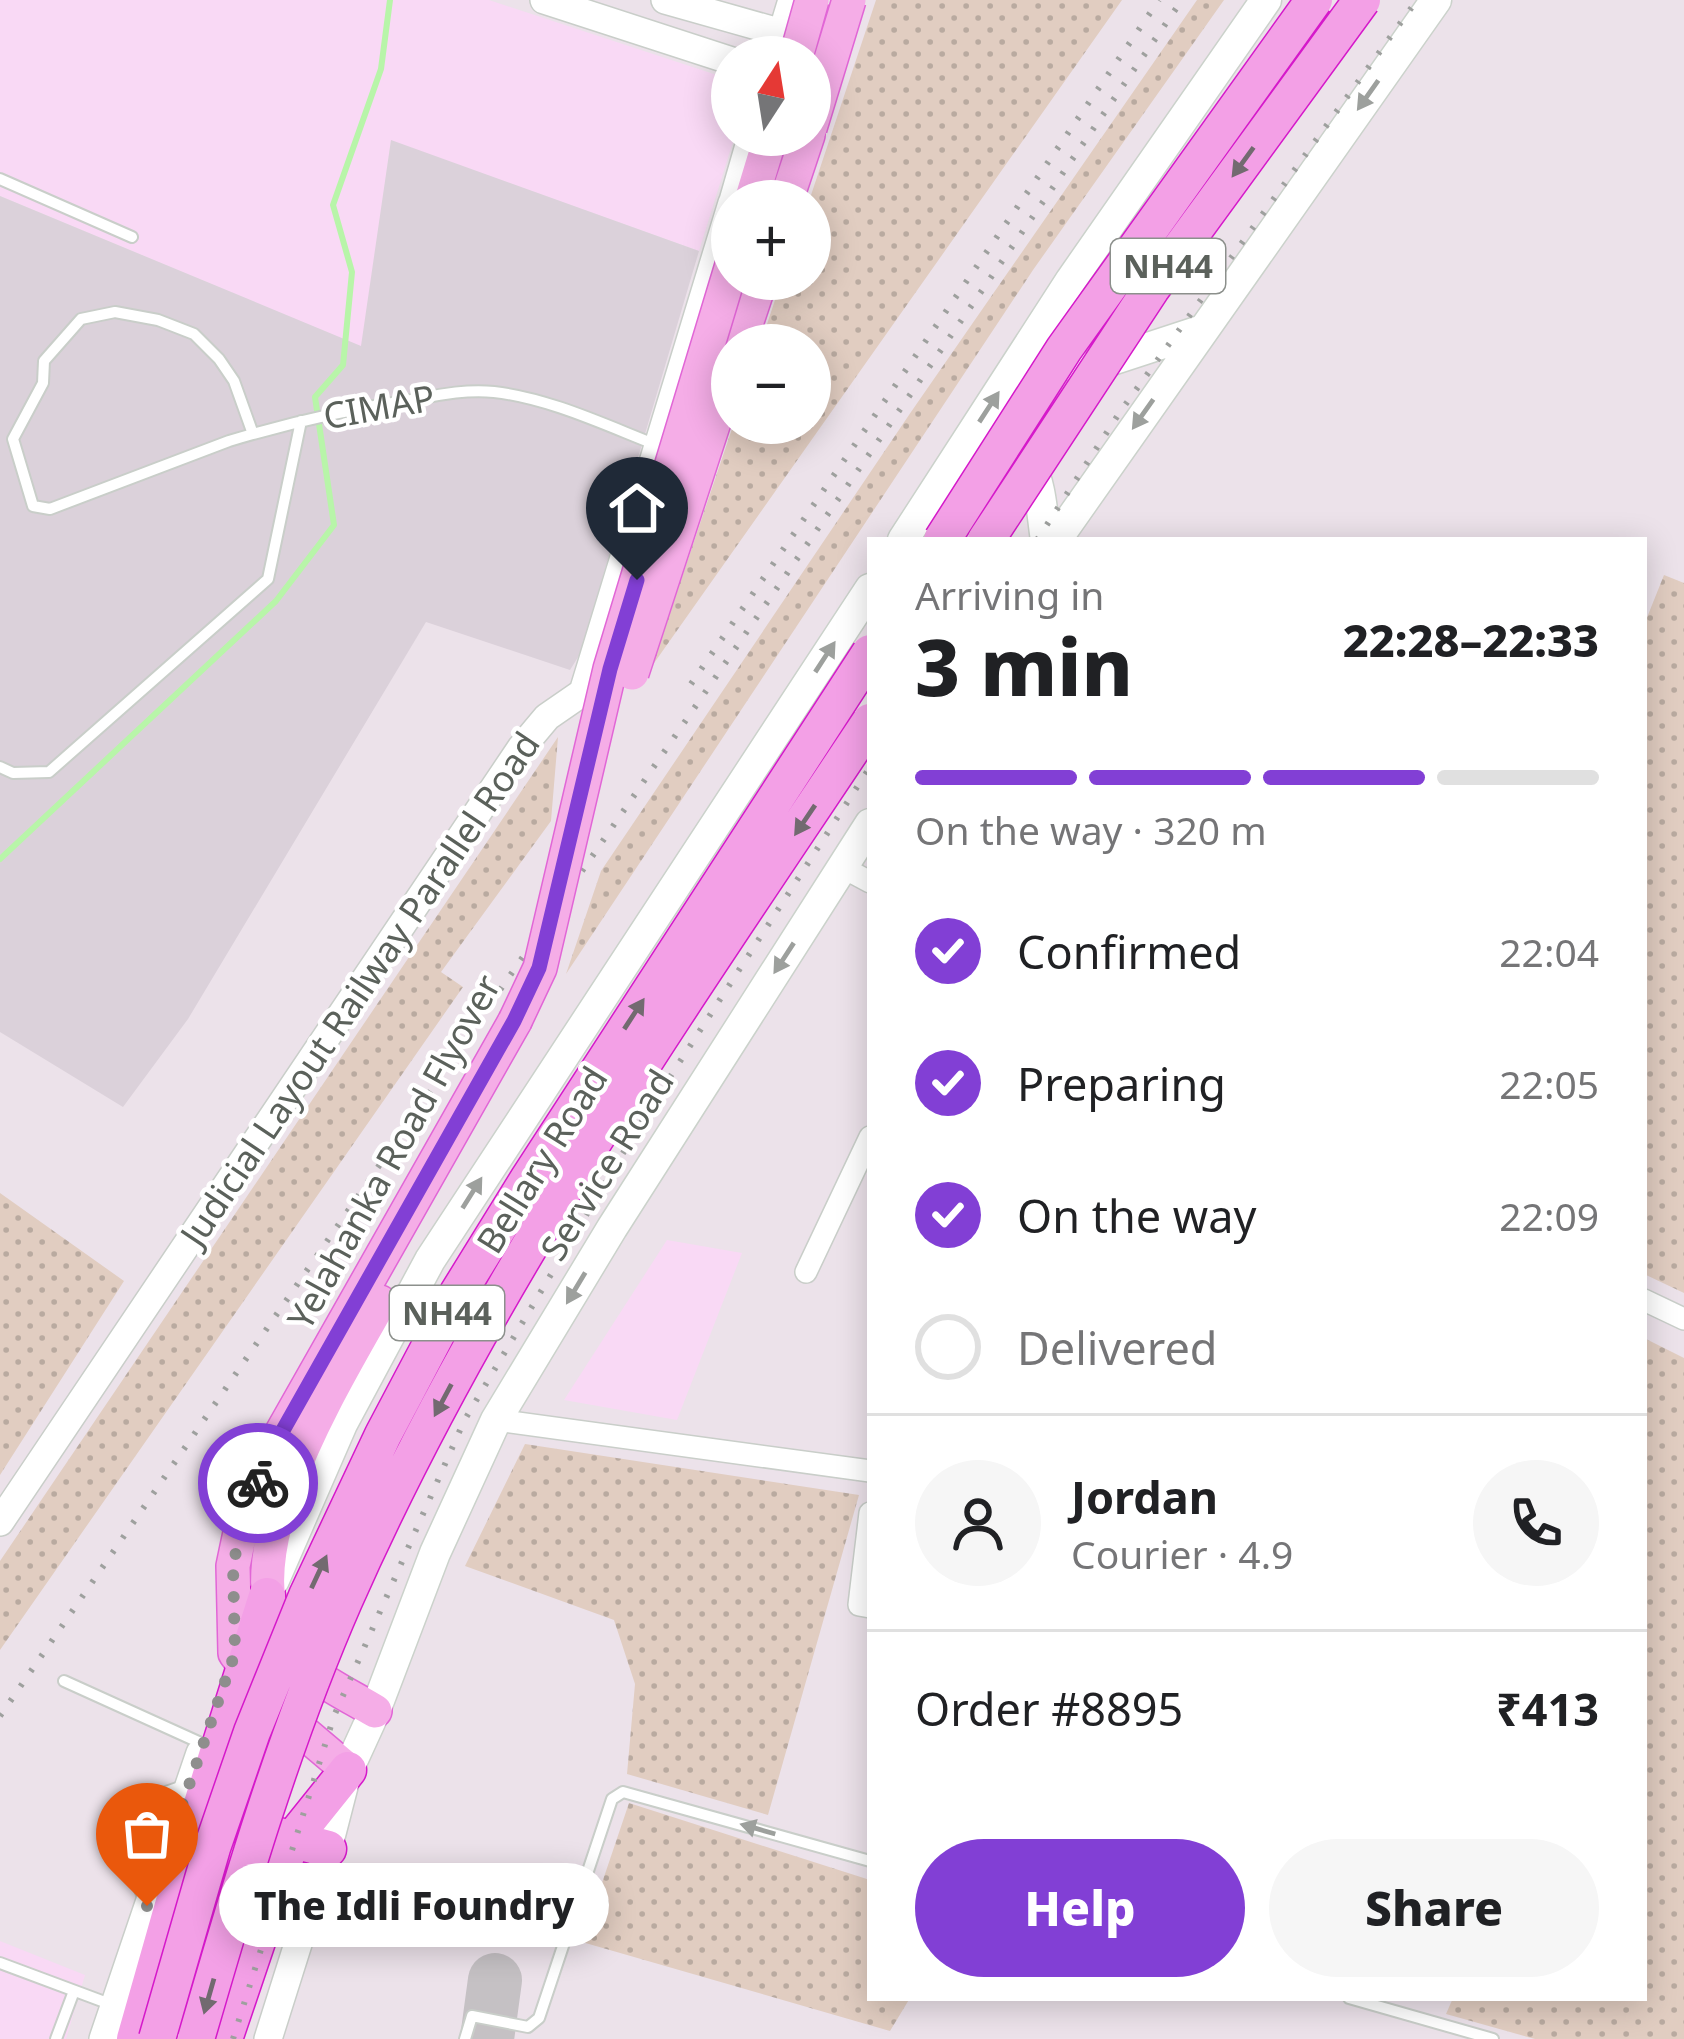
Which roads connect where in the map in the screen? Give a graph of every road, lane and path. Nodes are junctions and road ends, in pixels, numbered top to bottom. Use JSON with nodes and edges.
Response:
{"nodes":[{"id":1,"x":544,"y":0,"type":"edge"},
{"id":2,"x":665,"y":0,"type":"edge"},
{"id":3,"x":792,"y":0,"type":"edge"},
{"id":4,"x":812,"y":0,"type":"edge"},
{"id":5,"x":849,"y":0,"type":"edge"},
{"id":6,"x":860,"y":0,"type":"edge"},
{"id":7,"x":1266,"y":0,"type":"edge"},
{"id":8,"x":1314,"y":0,"type":"edge"},
{"id":9,"x":1362,"y":0,"type":"edge"},
{"id":10,"x":1436,"y":0,"type":"edge"},
{"id":11,"x":752,"y":36,"type":"edge"},
{"id":12,"x":786,"y":36,"type":"edge"},
{"id":13,"x":791,"y":36,"type":"edge"},
{"id":14,"x":831,"y":51,"type":"edge"},
{"id":15,"x":845,"y":52,"type":"junction"},
{"id":16,"x":711,"y":54,"type":"edge"},
{"id":17,"x":831,"y":59,"type":"edge"},
{"id":18,"x":0,"y":179,"type":"edge"},
{"id":19,"x":803,"y":180,"type":"edge"},
{"id":20,"x":132,"y":238,"type":"dead end"},
{"id":21,"x":711,"y":273,"type":"edge"},
{"id":22,"x":1071,"y":280,"type":"junction"},
{"id":23,"x":721,"y":300,"type":"edge"},
{"id":24,"x":1200,"y":331,"type":"junction"},
{"id":25,"x":301,"y":421,"type":"junction"},
{"id":26,"x":711,"y":431,"type":"edge"},
{"id":27,"x":253,"y":434,"type":"junction"},
{"id":28,"x":717,"y":444,"type":"edge"},
{"id":29,"x":660,"y":446,"type":"junction"},
{"id":30,"x":710,"y":465,"type":"junction"},
{"id":31,"x":940,"y":484,"type":"junction"},
{"id":32,"x":905,"y":537,"type":"edge"},
{"id":33,"x":944,"y":537,"type":"edge"},
{"id":34,"x":988,"y":537,"type":"edge"},
{"id":35,"x":1046,"y":537,"type":"edge"},
{"id":36,"x":1058,"y":537,"type":"edge"},
{"id":37,"x":867,"y":595,"type":"edge"},
{"id":38,"x":867,"y":658,"type":"edge"},
{"id":39,"x":583,"y":692,"type":"junction"},
{"id":40,"x":867,"y":726,"type":"edge"},
{"id":41,"x":0,"y":767,"type":"edge"},
{"id":42,"x":867,"y":835,"type":"edge"},
{"id":43,"x":856,"y":874,"type":"edge"},
{"id":44,"x":522,"y":1027,"type":"junction"},
{"id":45,"x":867,"y":1143,"type":"edge"},
{"id":46,"x":806,"y":1271,"type":"dead end"},
{"id":47,"x":1647,"y":1301,"type":"edge"},
{"id":48,"x":1684,"y":1319,"type":"edge"},
{"id":49,"x":496,"y":1420,"type":"junction"},
{"id":50,"x":867,"y":1471,"type":"edge"},
{"id":51,"x":0,"y":1522,"type":"edge"},
{"id":52,"x":867,"y":1538,"type":"edge"},
{"id":53,"x":266,"y":1596,"type":"junction"},
{"id":54,"x":867,"y":1606,"type":"edge"},
{"id":55,"x":239,"y":1659,"type":"junction"},
{"id":56,"x":64,"y":1682,"type":"dead end"},
{"id":57,"x":375,"y":1711,"type":"junction"},
{"id":58,"x":203,"y":1744,"type":"junction"},
{"id":59,"x":348,"y":1770,"type":"junction"},
{"id":60,"x":191,"y":1798,"type":"junction"},
{"id":61,"x":291,"y":1841,"type":"junction"},
{"id":62,"x":328,"y":1849,"type":"junction"},
{"id":63,"x":867,"y":1860,"type":"edge"},
{"id":64,"x":0,"y":1963,"type":"edge"},
{"id":65,"x":74,"y":1991,"type":"junction"},
{"id":66,"x":1360,"y":2001,"type":"edge"},
{"id":67,"x":113,"y":2006,"type":"junction"},
{"id":68,"x":56,"y":2039,"type":"edge"},
{"id":69,"x":103,"y":2039,"type":"edge"},
{"id":70,"x":135,"y":2039,"type":"edge"},
{"id":71,"x":157,"y":2039,"type":"edge"},
{"id":72,"x":196,"y":2039,"type":"edge"},
{"id":73,"x":224,"y":2039,"type":"edge"},
{"id":74,"x":268,"y":2039,"type":"edge"},
{"id":75,"x":465,"y":2039,"type":"edge"},
{"id":76,"x":1493,"y":2039,"type":"edge"}],
"edges":[{"from":1,"to":16,"type":"street"},
{"from":2,"to":11,"type":"street"},
{"from":3,"to":12,"type":"street"},
{"from":4,"to":13,"type":"main road","bridge":true},
{"from":5,"to":17,"type":"main road","bridge":true},
{"from":6,"to":15,"type":"street"},
{"from":7,"to":22,"type":"main road"},
{"from":8,"to":33,"type":"highway","number":"NH44","bridge":true},
{"from":9,"to":34,"type":"highway","number":"NH44","one_way":true,"bridge":true},
{"from":10,"to":24,"type":"main road","one_way":true},
{"from":14,"to":15,"type":"street"},
{"from":15,"to":19,"type":"street"},
{"from":18,"to":20,"type":"lane"},
{"from":21,"to":29,"type":"street"},
{"from":22,"to":24,"type":"main road"},
{"from":31,"to":22,"type":"main road","one_way":true},
{"from":23,"to":44,"type":"main road","name":"Yelahanka Road Flyover","bridge":true},
{"from":24,"to":36,"type":"main road","one_way":true},
{"from":25,"to":27,"type":"lane","name":"CIMAP"},
{"from":25,"to":29,"type":"lane","name":"CIMAP"},
{"from":25,"to":41,"type":"lane"},
{"from":26,"to":44,"type":"main road","name":"Yelahanka Road Flyover","bridge":true},
{"from":27,"to":27,"type":"lane","name":"CIMAP"},
{"from":28,"to":30,"type":"street","name":"Judicial Layout Railway Parallel Road"},
{"from":29,"to":30,"type":"lane","name":"CIMAP"},
{"from":29,"to":39,"type":"street"},
{"from":30,"to":39,"type":"street","name":"Judicial Layout Railway Parallel Road"},
{"from":31,"to":32,"type":"main road"},
{"from":31,"to":35,"type":"main road"},
{"from":53,"to":37,"type":"main road","one_way":true},
{"from":71,"to":38,"type":"highway","name":"Bellary Road","number":"NH44","one_way":true,"bridge":true},
{"from":39,"to":51,"type":"street","name":"Judicial Layout Railway Parallel Road"},
{"from":40,"to":72,"type":"highway","name":"Bellary Road","number":"NH44","one_way":true,"bridge":true},
{"from":42,"to":43,"type":"main road","name":"Service Road"},
{"from":43,"to":49,"type":"main road","name":"Service Road","one_way":true},
{"from":44,"to":53,"type":"main road","name":"Yelahanka Road Flyover"},
{"from":44,"to":55,"type":"main road","name":"Yelahanka Road Flyover"},
{"from":45,"to":46,"type":"street"},
{"from":47,"to":48,"type":"street"},
{"from":49,"to":50,"type":"street"},
{"from":49,"to":57,"type":"main road","name":"Service Road"},
{"from":52,"to":54,"type":"street"},
{"from":53,"to":55,"type":"highway"},
{"from":53,"to":57,"type":"main road"},
{"from":55,"to":58,"type":"street"},
{"from":55,"to":59,"type":"main road"},
{"from":55,"to":60,"type":"highway"},
{"from":56,"to":58,"type":"lane"},
{"from":57,"to":59,"type":"main road","name":"Service Road"},
{"from":58,"to":60,"type":"street"},
{"from":59,"to":61,"type":"highway"},
{"from":59,"to":62,"type":"street"},
{"from":60,"to":61,"type":"highway"},
{"from":60,"to":67,"type":"street"},
{"from":60,"to":70,"type":"highway"},
{"from":61,"to":62,"type":"highway"},
{"from":61,"to":73,"type":"highway"},
{"from":62,"to":74,"type":"street"},
{"from":63,"to":75,"type":"lane","one_way":true},
{"from":64,"to":65,"type":"lane"},
{"from":65,"to":67,"type":"lane"},
{"from":65,"to":68,"type":"lane"},
{"from":66,"to":76,"type":"lane"},
{"from":67,"to":69,"type":"street"}]}
